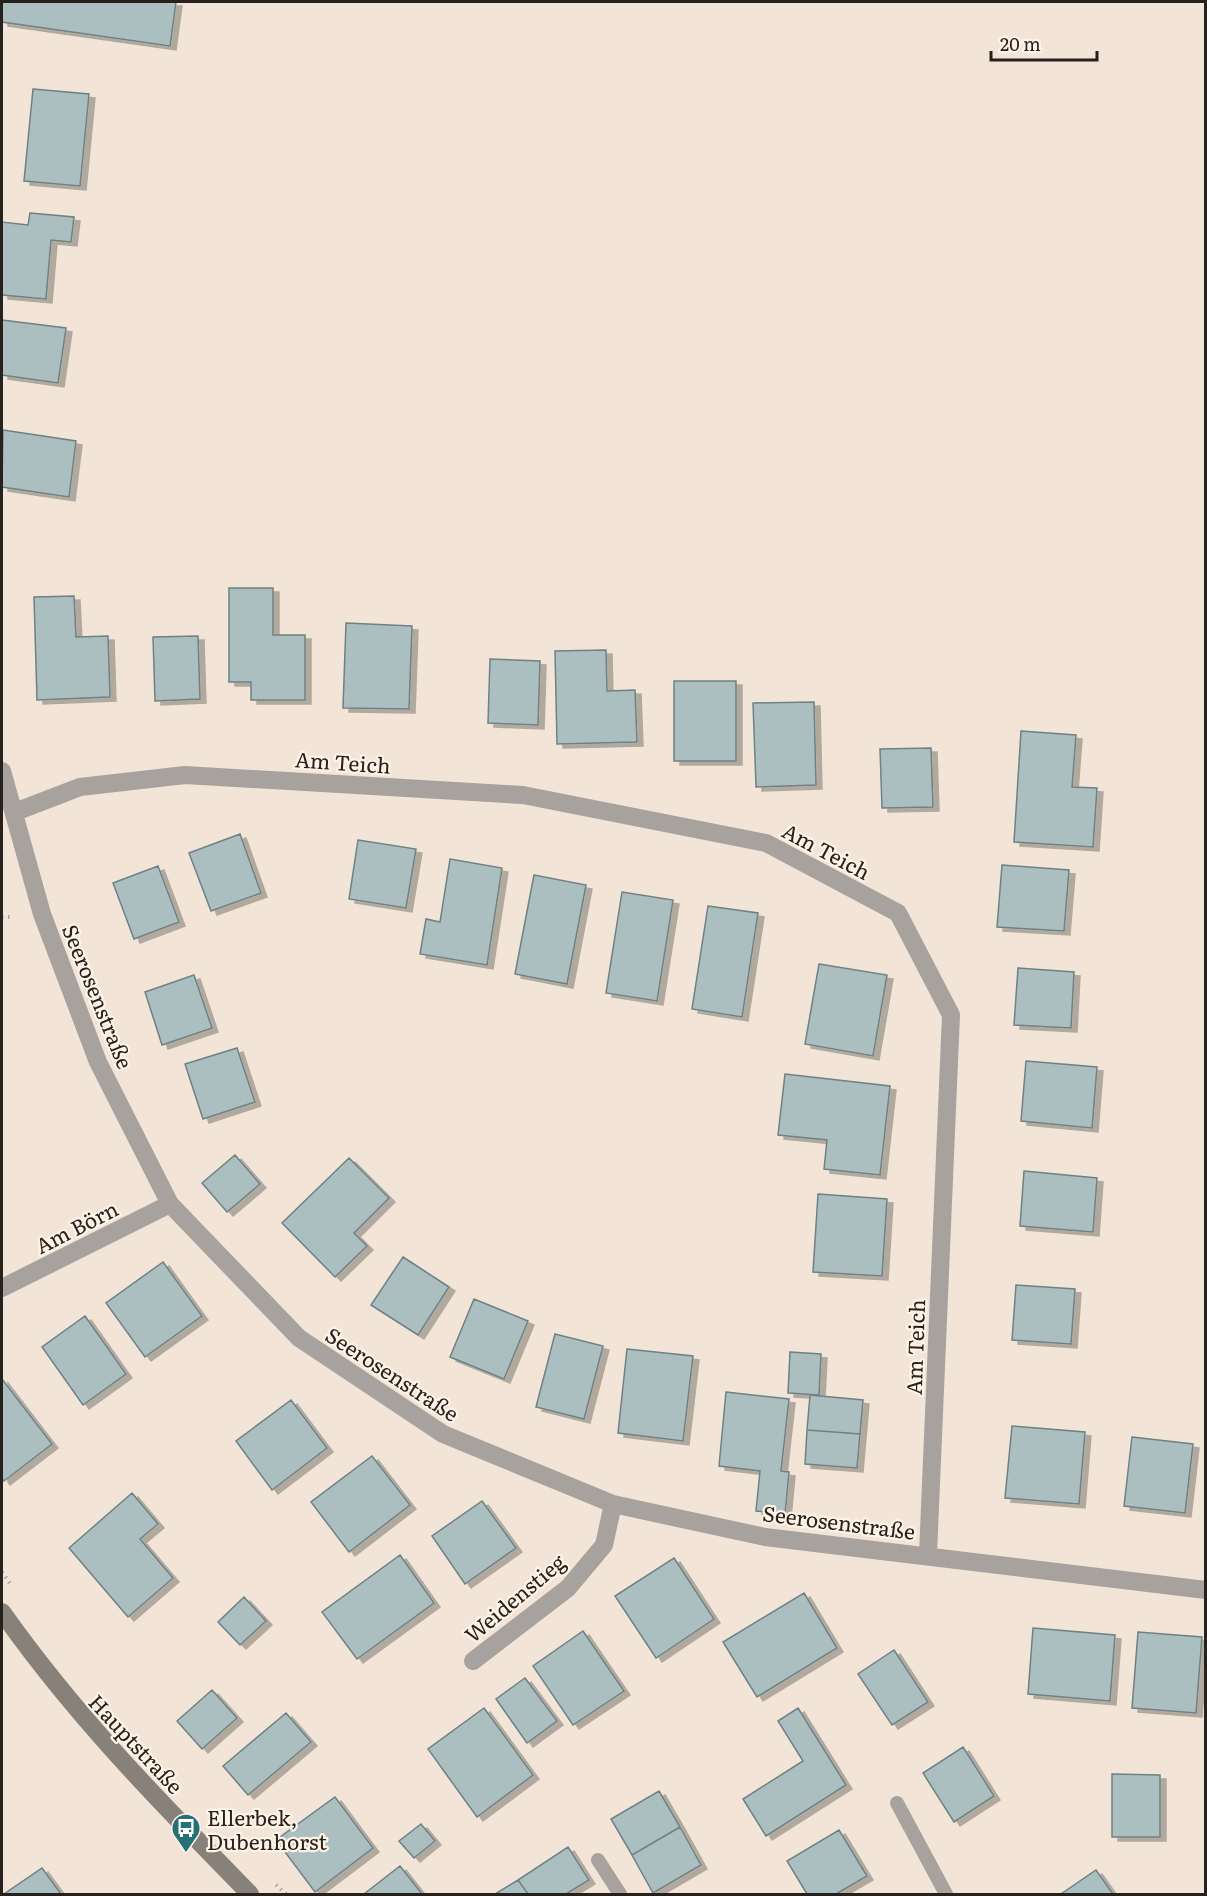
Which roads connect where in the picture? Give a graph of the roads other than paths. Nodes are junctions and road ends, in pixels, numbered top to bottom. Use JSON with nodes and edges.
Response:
{"nodes":[{"id":1,"x":2,"y":771,"type":"edge"},
{"id":2,"x":15,"y":812,"type":"junction"},
{"id":3,"x":170,"y":1203,"type":"junction"},
{"id":4,"x":2,"y":1288,"type":"edge"},
{"id":5,"x":613,"y":1504,"type":"junction"},
{"id":6,"x":928,"y":1554,"type":"junction"},
{"id":7,"x":1206,"y":1590,"type":"edge"},
{"id":8,"x":2,"y":1612,"type":"edge"},
{"id":9,"x":472,"y":1661,"type":"dead end"},
{"id":10,"x":897,"y":1803,"type":"dead end"},
{"id":11,"x":598,"y":1860,"type":"dead end"},
{"id":12,"x":250,"y":1894,"type":"edge"},
{"id":13,"x":620,"y":1894,"type":"edge"},
{"id":14,"x":946,"y":1894,"type":"edge"}],
"edges":[{"from":1,"to":2,"type":"street","name":"Seerosenstraße"},
{"from":2,"to":3,"type":"street","name":"Seerosenstraße"},
{"from":2,"to":6,"type":"street","name":"Am Teich"},
{"from":3,"to":4,"type":"street","name":"Am Börn"},
{"from":3,"to":5,"type":"street","name":"Seerosenstraße"},
{"from":5,"to":6,"type":"street","name":"Seerosenstraße"},
{"from":5,"to":9,"type":"street","name":"Weidenstieg"},
{"from":6,"to":7,"type":"street","name":"Seerosenstraße"},
{"from":8,"to":12,"type":"main road","name":"Hauptstraße"},
{"from":10,"to":14,"type":"lane"},
{"from":11,"to":13,"type":"lane"}]}
